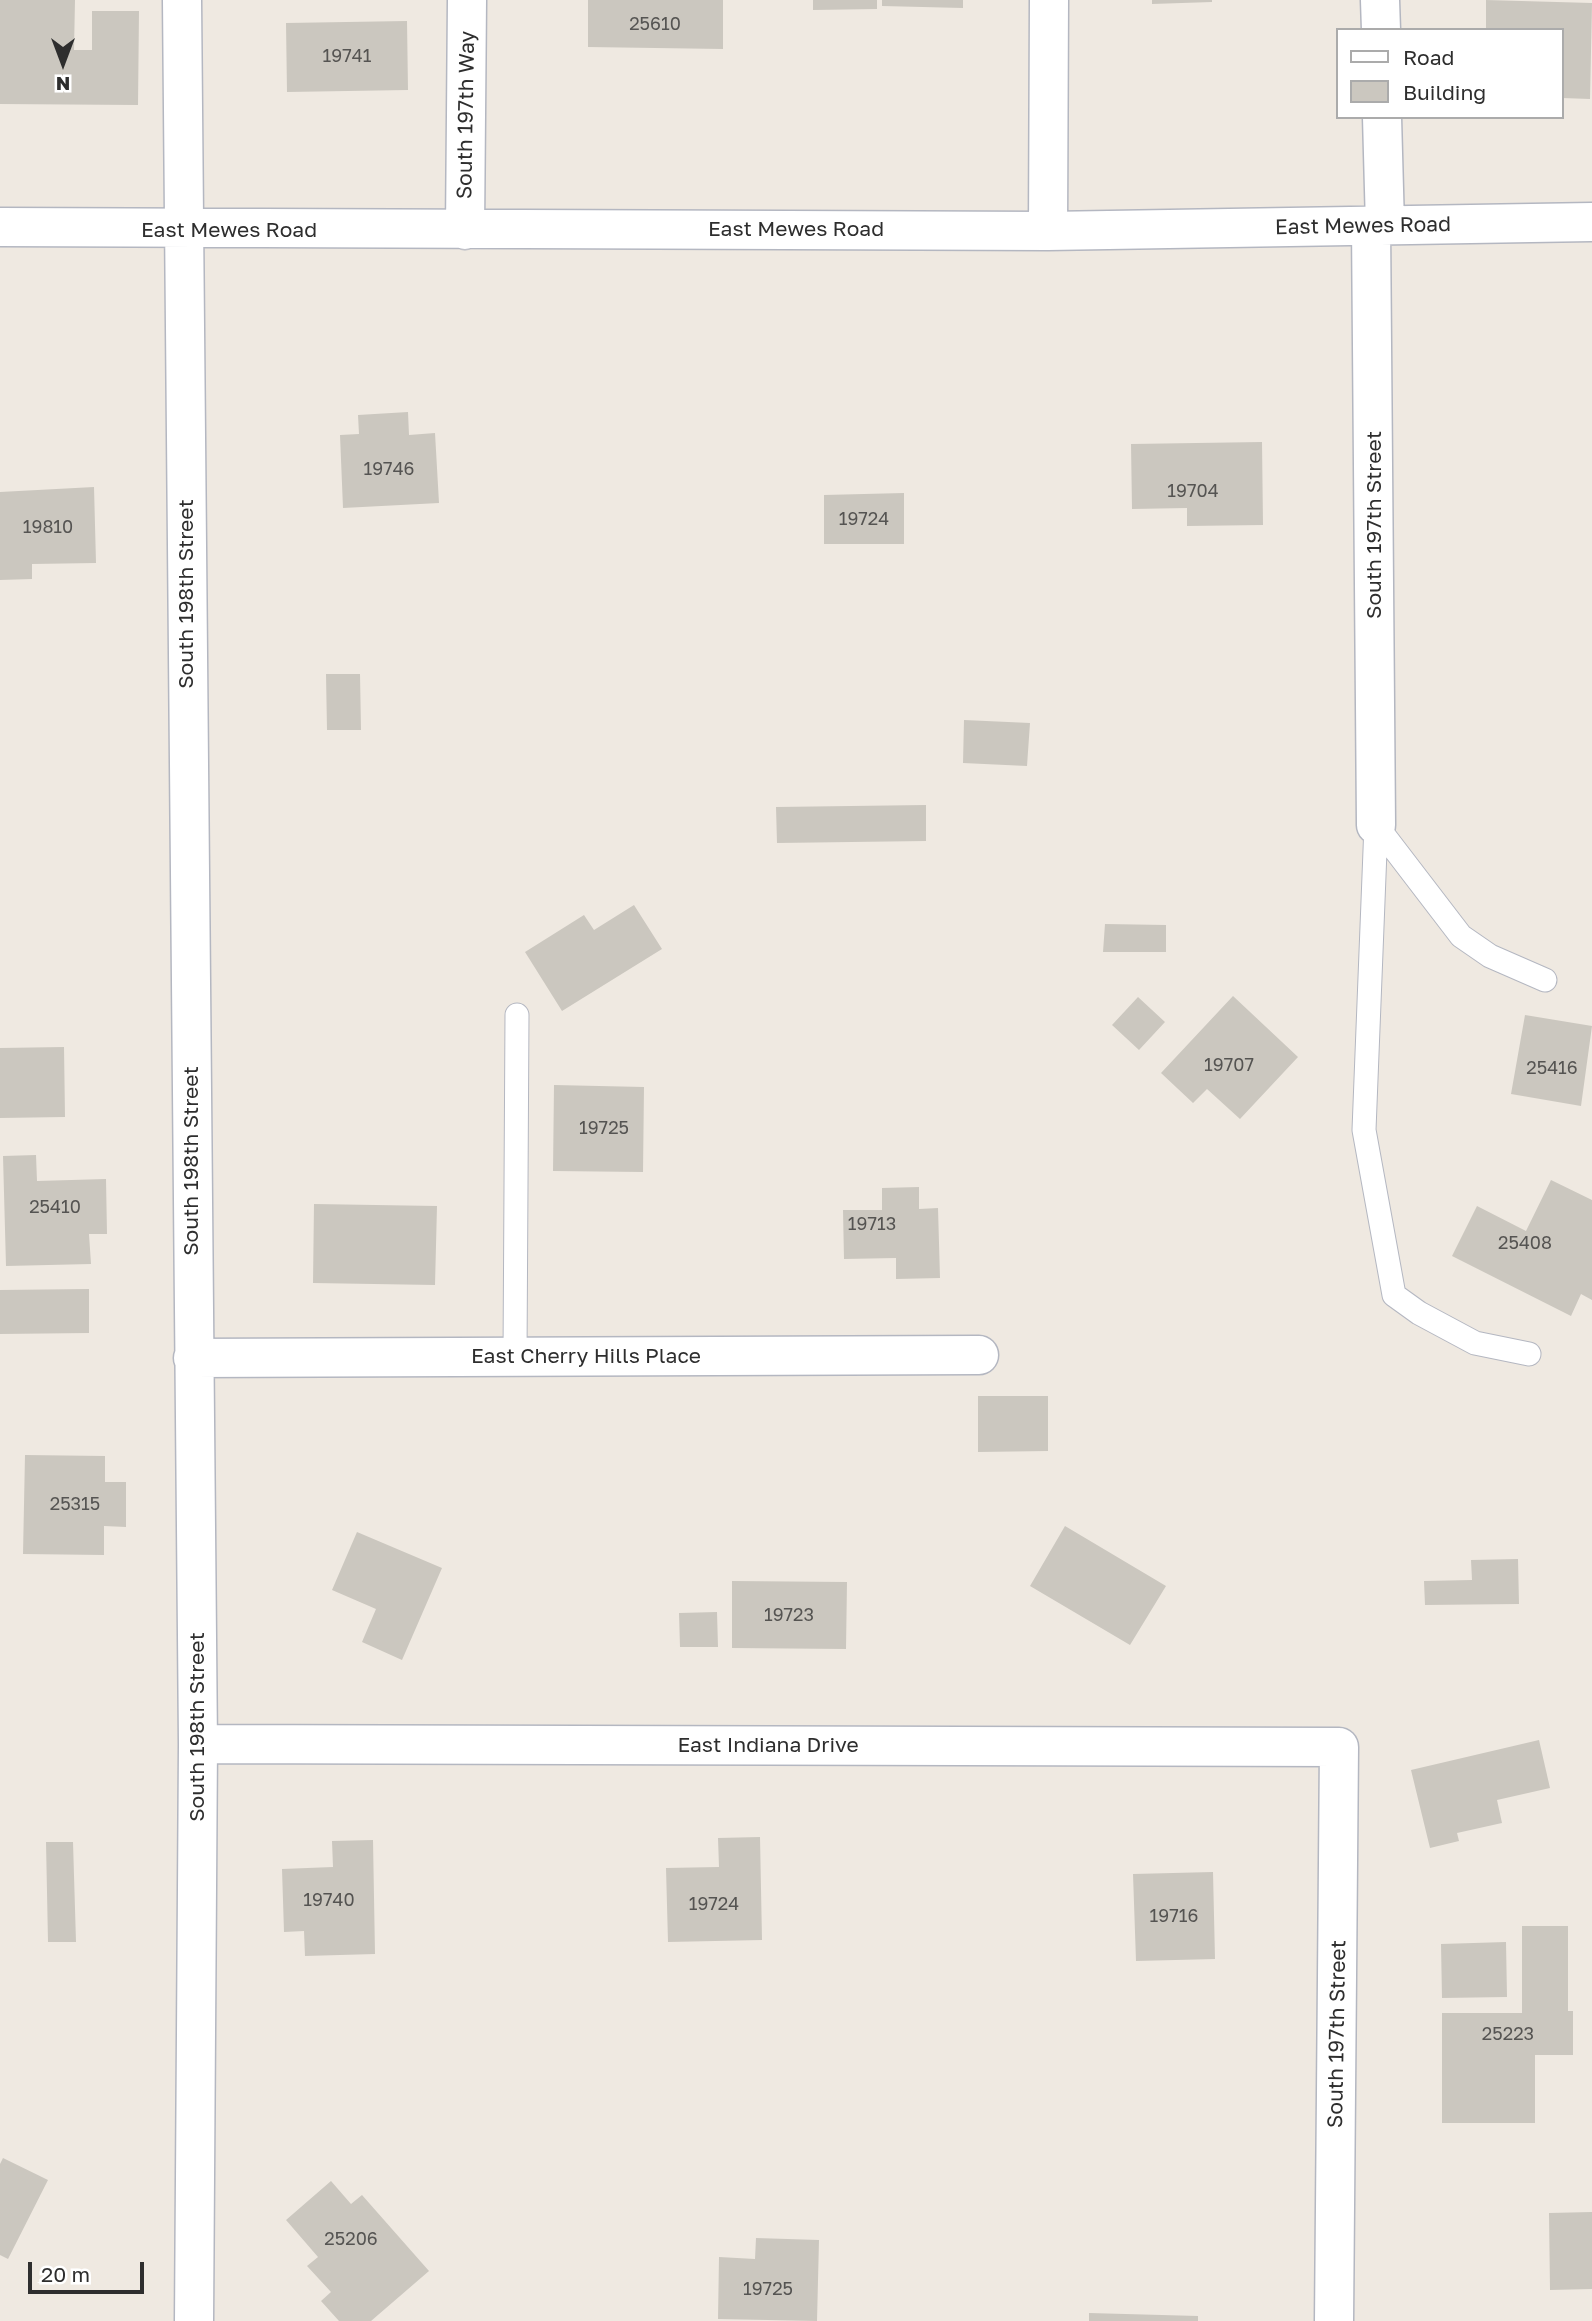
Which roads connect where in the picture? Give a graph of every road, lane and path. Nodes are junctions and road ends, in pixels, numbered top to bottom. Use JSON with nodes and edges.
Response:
{"nodes":[{"id":1,"x":182,"y":0,"type":"edge"},
{"id":2,"x":467,"y":0,"type":"edge"},
{"id":3,"x":1049,"y":0,"type":"edge"},
{"id":4,"x":1380,"y":0,"type":"edge"},
{"id":5,"x":1381,"y":28,"type":"edge"},
{"id":6,"x":1382,"y":119,"type":"edge"},
{"id":7,"x":1592,"y":222,"type":"edge"},
{"id":8,"x":1378,"y":225,"type":"junction"},
{"id":9,"x":0,"y":227,"type":"edge"},
{"id":10,"x":183,"y":230,"type":"junction"},
{"id":11,"x":465,"y":230,"type":"junction"},
{"id":12,"x":1048,"y":231,"type":"junction"},
{"id":13,"x":1376,"y":825,"type":"junction"},
{"id":14,"x":1545,"y":979,"type":"dead end"},
{"id":15,"x":517,"y":1015,"type":"dead end"},
{"id":16,"x":1529,"y":1354,"type":"dead end"},
{"id":17,"x":979,"y":1355,"type":"dead end"},
{"id":18,"x":515,"y":1356,"type":"junction"},
{"id":19,"x":193,"y":1358,"type":"junction"},
{"id":20,"x":198,"y":1744,"type":"junction"},
{"id":21,"x":1339,"y":1748,"type":"joint"},
{"id":22,"x":194,"y":2321,"type":"edge"},
{"id":23,"x":1334,"y":2321,"type":"edge"}],
"edges":[{"from":1,"to":10,"type":"street","name":"South 198th Street"},
{"from":2,"to":11,"type":"street","name":"South 197th Way"},
{"from":3,"to":12,"type":"street"},
{"from":4,"to":5,"type":"street"},
{"from":6,"to":8,"type":"street","name":"South 197th Street"},
{"from":7,"to":8,"type":"street","name":"East Mewes Road"},
{"from":8,"to":12,"type":"street","name":"East Mewes Road"},
{"from":8,"to":13,"type":"street","name":"South 197th Street"},
{"from":9,"to":10,"type":"street","name":"East Mewes Road"},
{"from":10,"to":11,"type":"street","name":"East Mewes Road"},
{"from":10,"to":19,"type":"street","name":"South 198th Street"},
{"from":11,"to":12,"type":"street","name":"East Mewes Road"},
{"from":13,"to":14,"type":"lane"},
{"from":13,"to":16,"type":"lane"},
{"from":15,"to":18,"type":"lane"},
{"from":17,"to":18,"type":"street","name":"East Cherry Hills Place"},
{"from":18,"to":19,"type":"street","name":"East Cherry Hills Place"},
{"from":19,"to":20,"type":"street","name":"South 198th Street"},
{"from":20,"to":21,"type":"street","name":"East Indiana Drive"},
{"from":20,"to":22,"type":"street","name":"South 198th Street"},
{"from":21,"to":23,"type":"street","name":"South 197th Street"}]}
